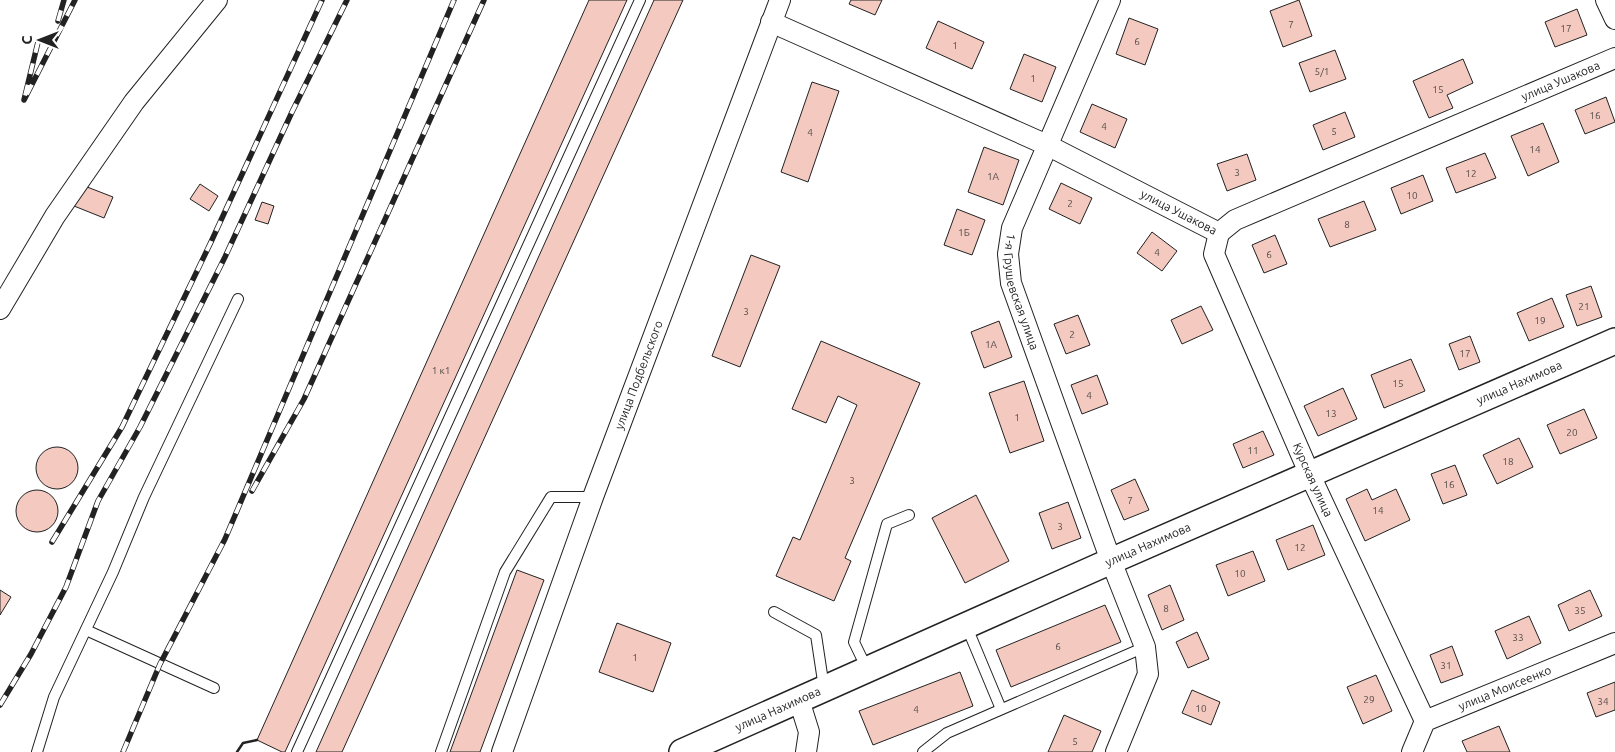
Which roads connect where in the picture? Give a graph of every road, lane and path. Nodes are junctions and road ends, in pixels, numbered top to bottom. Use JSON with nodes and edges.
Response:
{"nodes":[{"id":1,"x":217,"y":0,"type":"edge"},
{"id":2,"x":640,"y":0,"type":"edge"},
{"id":3,"x":780,"y":0,"type":"edge"},
{"id":4,"x":1110,"y":0,"type":"edge"},
{"id":5,"x":1606,"y":0,"type":"edge"},
{"id":6,"x":1615,"y":19,"type":"edge"},
{"id":7,"x":771,"y":22,"type":"junction"},
{"id":8,"x":1615,"y":58,"type":"edge"},
{"id":9,"x":1047,"y":145,"type":"junction"},
{"id":10,"x":1219,"y":233,"type":"junction"},
{"id":11,"x":238,"y":299,"type":"dead end"},
{"id":12,"x":0,"y":309,"type":"edge"},
{"id":13,"x":1615,"y":341,"type":"edge"},
{"id":14,"x":1310,"y":475,"type":"junction"},
{"id":15,"x":593,"y":497,"type":"junction"},
{"id":16,"x":909,"y":515,"type":"dead end"},
{"id":17,"x":1111,"y":560,"type":"junction"},
{"id":18,"x":774,"y":612,"type":"dead end"},
{"id":19,"x":966,"y":625,"type":"junction"},
{"id":20,"x":86,"y":630,"type":"junction"},
{"id":21,"x":1615,"y":643,"type":"edge"},
{"id":22,"x":1145,"y":647,"type":"junction"},
{"id":23,"x":868,"y":669,"type":"junction"},
{"id":24,"x":214,"y":688,"type":"dead end"},
{"id":25,"x":824,"y":689,"type":"junction"},
{"id":26,"x":799,"y":700,"type":"junction"},
{"id":27,"x":1002,"y":709,"type":"junction"},
{"id":28,"x":1425,"y":721,"type":"junction"},
{"id":29,"x":37,"y":752,"type":"edge"},
{"id":30,"x":297,"y":752,"type":"edge"},
{"id":31,"x":441,"y":752,"type":"edge"},
{"id":32,"x":502,"y":752,"type":"edge"},
{"id":33,"x":682,"y":752,"type":"edge"},
{"id":34,"x":806,"y":752,"type":"edge"},
{"id":35,"x":923,"y":752,"type":"edge"},
{"id":36,"x":1116,"y":752,"type":"edge"},
{"id":37,"x":1412,"y":752,"type":"edge"}],
"edges":[{"from":1,"to":12,"type":"street"},
{"from":2,"to":30,"type":"lane"},
{"from":3,"to":7,"type":"street","name":"улица Подбельского"},
{"from":4,"to":9,"type":"street","name":"1-я Грушевская улица"},
{"from":5,"to":6,"type":"street"},
{"from":7,"to":9,"type":"street","name":"улица Ушакова"},
{"from":7,"to":15,"type":"street","name":"улица Подбельского"},
{"from":8,"to":10,"type":"street","name":"улица Ушакова"},
{"from":9,"to":10,"type":"street","name":"улица Ушакова"},
{"from":9,"to":17,"type":"street","name":"1-я Грушевская улица"},
{"from":10,"to":14,"type":"street","name":"Курская улица"},
{"from":11,"to":20,"type":"lane"},
{"from":13,"to":14,"type":"street","name":"улица Нахимова"},
{"from":14,"to":17,"type":"street","name":"улица Нахимова"},
{"from":14,"to":28,"type":"street","name":"Курская улица"},
{"from":15,"to":31,"type":"lane"},
{"from":15,"to":32,"type":"street","name":"улица Подбельского"},
{"from":16,"to":23,"type":"lane"},
{"from":17,"to":19,"type":"street","name":"улица Нахимова"},
{"from":17,"to":22,"type":"street","name":"1-я Грушевская улица"},
{"from":18,"to":25,"type":"lane"},
{"from":19,"to":23,"type":"street","name":"улица Нахимова"},
{"from":19,"to":27,"type":"lane"},
{"from":20,"to":24,"type":"lane"},
{"from":20,"to":29,"type":"lane"},
{"from":21,"to":28,"type":"street","name":"улица Моисеенко"},
{"from":22,"to":27,"type":"lane"},
{"from":22,"to":36,"type":"street","name":"1-я Грушевская улица"},
{"from":23,"to":25,"type":"street","name":"улица Нахимова"},
{"from":25,"to":26,"type":"street","name":"улица Нахимова"},
{"from":26,"to":33,"type":"street","name":"улица Нахимова"},
{"from":26,"to":34,"type":"street"},
{"from":27,"to":35,"type":"lane"},
{"from":28,"to":37,"type":"street"}]}
